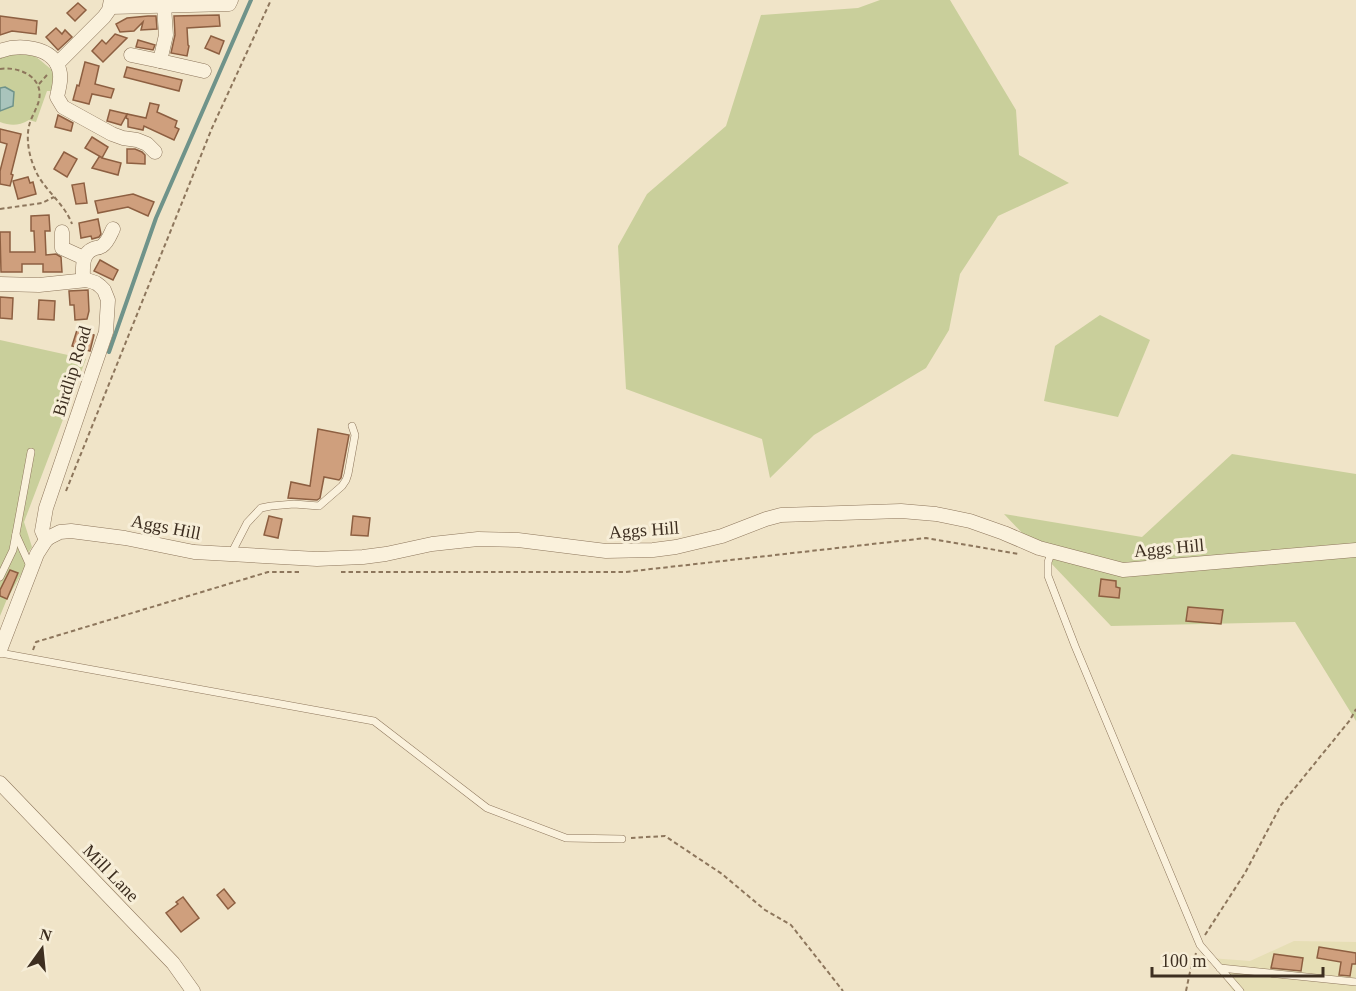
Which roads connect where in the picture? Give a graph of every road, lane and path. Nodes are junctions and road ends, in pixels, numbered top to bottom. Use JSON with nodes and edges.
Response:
{"nodes":[{"id":1,"x":231,"y":0,"type":"edge"},
{"id":2,"x":271,"y":0,"type":"edge"},
{"id":3,"x":111,"y":3,"type":"edge"},
{"id":4,"x":164,"y":6,"type":"junction"},
{"id":5,"x":0,"y":51,"type":"edge"},
{"id":6,"x":131,"y":55,"type":"dead end"},
{"id":7,"x":160,"y":62,"type":"junction"},
{"id":8,"x":1,"y":67,"type":"edge"},
{"id":9,"x":59,"y":71,"type":"junction"},
{"id":10,"x":204,"y":71,"type":"dead end"},
{"id":11,"x":155,"y":152,"type":"dead end"},
{"id":12,"x":54,"y":197,"type":"junction"},
{"id":13,"x":0,"y":209,"type":"edge"},
{"id":14,"x":113,"y":229,"type":"dead end"},
{"id":15,"x":67,"y":231,"type":"joint"},
{"id":16,"x":84,"y":258,"type":"junction"},
{"id":17,"x":83,"y":280,"type":"junction"},
{"id":18,"x":0,"y":284,"type":"edge"},
{"id":19,"x":352,"y":426,"type":"dead end"},
{"id":20,"x":31,"y":452,"type":"dead end"},
{"id":21,"x":64,"y":496,"type":"dead end"},
{"id":22,"x":16,"y":535,"type":"junction"},
{"id":23,"x":44,"y":536,"type":"junction"},
{"id":24,"x":1356,"y":550,"type":"edge"},
{"id":25,"x":1052,"y":551,"type":"junction"},
{"id":26,"x":231,"y":554,"type":"junction"},
{"id":27,"x":1020,"y":554,"type":"dead end"},
{"id":28,"x":31,"y":568,"type":"junction"},
{"id":29,"x":303,"y":572,"type":"dead end"},
{"id":30,"x":339,"y":572,"type":"dead end"},
{"id":31,"x":0,"y":577,"type":"edge"},
{"id":32,"x":0,"y":651,"type":"edge"},
{"id":33,"x":30,"y":658,"type":"junction"},
{"id":34,"x":1356,"y":709,"type":"edge"},
{"id":35,"x":0,"y":783,"type":"edge"},
{"id":36,"x":622,"y":839,"type":"joint"},
{"id":37,"x":1200,"y":945,"type":"junction"},
{"id":38,"x":1220,"y":968,"type":"junction"},
{"id":39,"x":1356,"y":982,"type":"edge"},
{"id":40,"x":193,"y":991,"type":"edge"},
{"id":41,"x":843,"y":991,"type":"edge"},
{"id":42,"x":1186,"y":991,"type":"edge"},
{"id":43,"x":1240,"y":991,"type":"edge"}],
"edges":[{"from":1,"to":4,"type":"street"},
{"from":2,"to":21,"type":"path"},
{"from":3,"to":4,"type":"street"},
{"from":3,"to":9,"type":"street"},
{"from":4,"to":7,"type":"street"},
{"from":5,"to":9,"type":"street"},
{"from":6,"to":7,"type":"street"},
{"from":7,"to":10,"type":"street"},
{"from":8,"to":12,"type":"path"},
{"from":9,"to":11,"type":"street"},
{"from":12,"to":13,"type":"path"},
{"from":12,"to":15,"type":"path"},
{"from":14,"to":16,"type":"street"},
{"from":15,"to":16,"type":"street"},
{"from":16,"to":17,"type":"street"},
{"from":17,"to":18,"type":"street"},
{"from":17,"to":23,"type":"street","name":"Birdlip Road"},
{"from":19,"to":26,"type":"lane"},
{"from":20,"to":22,"type":"lane"},
{"from":22,"to":28,"type":"lane"},
{"from":22,"to":31,"type":"lane"},
{"from":23,"to":26,"type":"street","name":"Aggs Hill"},
{"from":23,"to":28,"type":"street"},
{"from":24,"to":25,"type":"street","name":"Aggs Hill"},
{"from":25,"to":26,"type":"street","name":"Aggs Hill"},
{"from":25,"to":37,"type":"lane"},
{"from":27,"to":30,"type":"path"},
{"from":28,"to":32,"type":"street"},
{"from":29,"to":33,"type":"path"},
{"from":32,"to":33,"type":"lane"},
{"from":33,"to":36,"type":"lane"},
{"from":34,"to":37,"type":"path"},
{"from":35,"to":40,"type":"street","name":"Mill Lane"},
{"from":36,"to":41,"type":"path"},
{"from":37,"to":38,"type":"lane"},
{"from":37,"to":42,"type":"path"},
{"from":38,"to":39,"type":"lane"},
{"from":38,"to":43,"type":"lane"}]}
